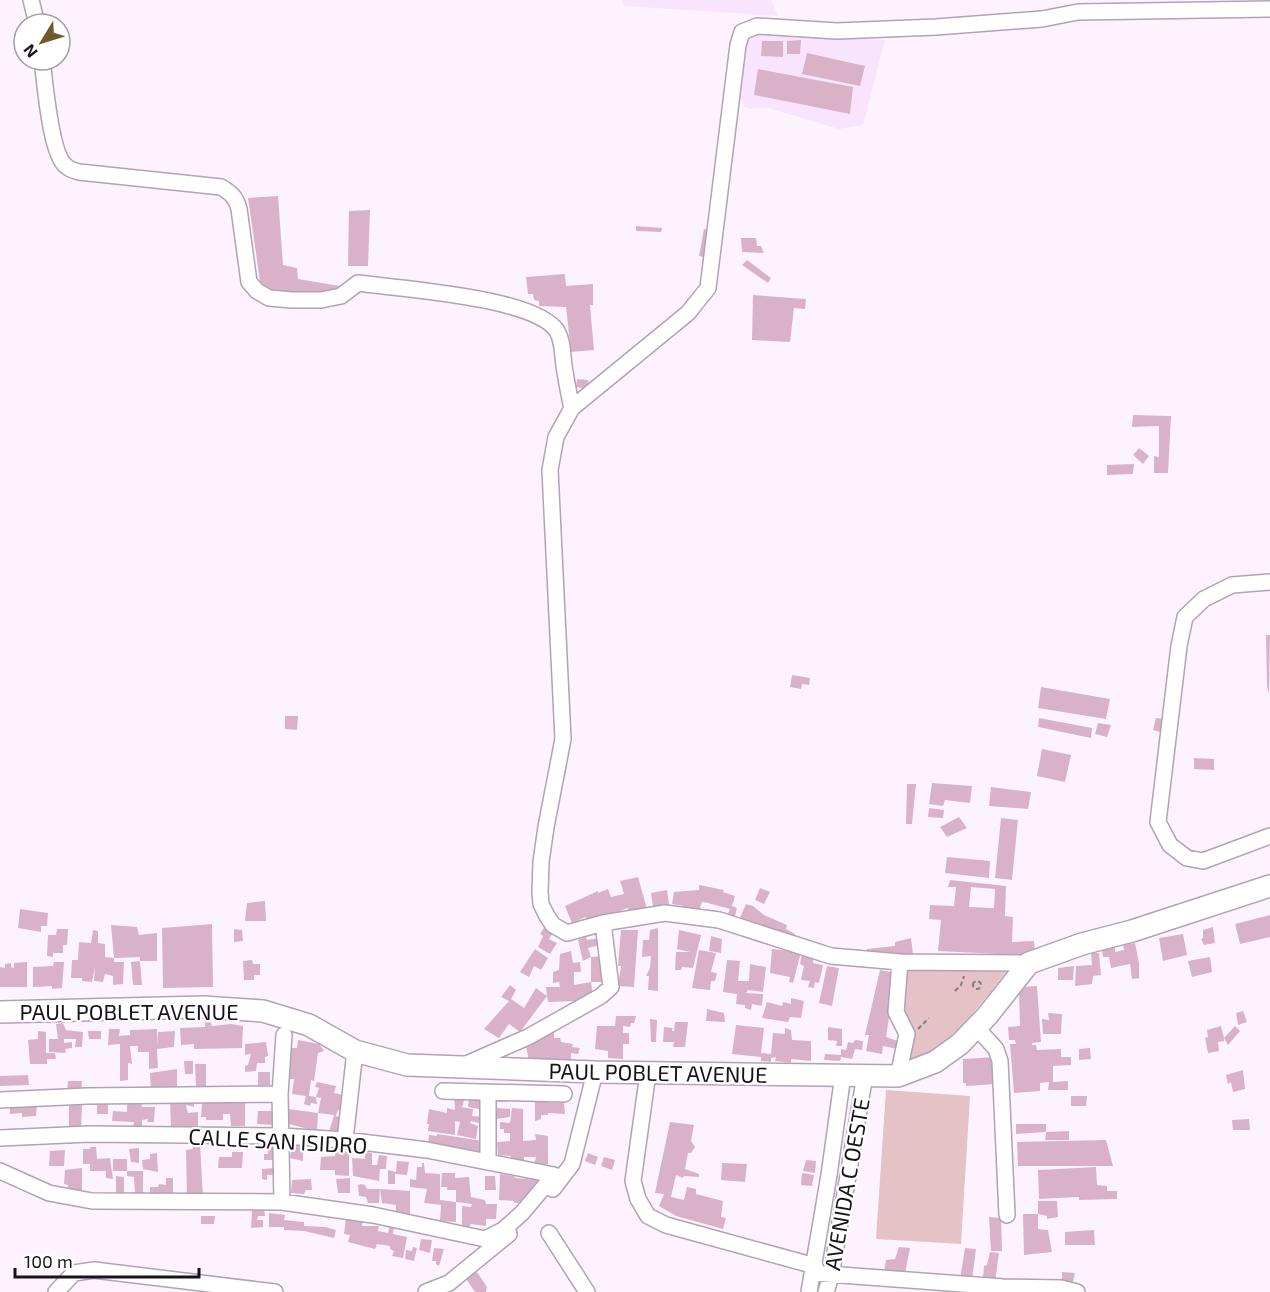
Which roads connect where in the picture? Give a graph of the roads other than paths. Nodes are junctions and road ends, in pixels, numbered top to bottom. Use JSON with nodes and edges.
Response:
{"nodes":[{"id":1,"x":1268,"y":0,"type":"edge"},
{"id":2,"x":1270,"y":7,"type":"edge"},
{"id":3,"x":44,"y":72,"type":"edge"},
{"id":4,"x":572,"y":408,"type":"junction"},
{"id":5,"x":1270,"y":582,"type":"edge"},
{"id":6,"x":1270,"y":836,"type":"edge"},
{"id":7,"x":1270,"y":886,"type":"edge"},
{"id":8,"x":603,"y":923,"type":"junction"},
{"id":9,"x":900,"y":962,"type":"junction"},
{"id":10,"x":1029,"y":963,"type":"junction"},
{"id":11,"x":0,"y":1012,"type":"edge"},
{"id":12,"x":976,"y":1027,"type":"junction"},
{"id":13,"x":284,"y":1035,"type":"dead end"},
{"id":14,"x":355,"y":1051,"type":"junction"},
{"id":15,"x":459,"y":1068,"type":"junction"},
{"id":16,"x":595,"y":1072,"type":"junction"},
{"id":17,"x":648,"y":1073,"type":"junction"},
{"id":18,"x":843,"y":1075,"type":"junction"},
{"id":19,"x":865,"y":1075,"type":"junction"},
{"id":20,"x":898,"y":1076,"type":"junction"},
{"id":21,"x":443,"y":1091,"type":"dead end"},
{"id":22,"x":488,"y":1092,"type":"junction"},
{"id":23,"x":280,"y":1094,"type":"junction"},
{"id":24,"x":564,"y":1094,"type":"dead end"},
{"id":25,"x":0,"y":1100,"type":"edge"},
{"id":26,"x":282,"y":1136,"type":"junction"},
{"id":27,"x":0,"y":1138,"type":"edge"},
{"id":28,"x":345,"y":1140,"type":"junction"},
{"id":29,"x":488,"y":1160,"type":"junction"},
{"id":30,"x":0,"y":1172,"type":"edge"},
{"id":31,"x":282,"y":1202,"type":"junction"},
{"id":32,"x":1007,"y":1215,"type":"dead end"},
{"id":33,"x":549,"y":1233,"type":"dead end"},
{"id":34,"x":814,"y":1270,"type":"junction"},
{"id":35,"x":831,"y":1276,"type":"junction"},
{"id":36,"x":920,"y":1287,"type":"edge"},
{"id":37,"x":1002,"y":1290,"type":"edge"},
{"id":38,"x":56,"y":1292,"type":"edge"},
{"id":39,"x":275,"y":1292,"type":"edge"},
{"id":40,"x":426,"y":1292,"type":"edge"},
{"id":41,"x":587,"y":1292,"type":"edge"},
{"id":42,"x":809,"y":1292,"type":"edge"},
{"id":43,"x":826,"y":1292,"type":"edge"},
{"id":44,"x":1077,"y":1292,"type":"edge"}],
"edges":[{"from":1,"to":2,"type":"street"},
{"from":2,"to":4,"type":"street"},
{"from":3,"to":4,"type":"street"},
{"from":4,"to":8,"type":"street"},
{"from":5,"to":6,"type":"street"},
{"from":7,"to":10,"type":"main road"},
{"from":8,"to":9,"type":"street"},
{"from":8,"to":15,"type":"street"},
{"from":9,"to":10,"type":"street"},
{"from":9,"to":20,"type":"street"},
{"from":10,"to":12,"type":"main road","name":"PAUL POBLET AVENUE"},
{"from":11,"to":14,"type":"main road","name":"PAUL POBLET AVENUE"},
{"from":12,"to":20,"type":"main road","name":"PAUL POBLET AVENUE"},
{"from":12,"to":32,"type":"street"},
{"from":13,"to":23,"type":"street"},
{"from":14,"to":15,"type":"main road","name":"PAUL POBLET AVENUE"},
{"from":14,"to":28,"type":"street"},
{"from":15,"to":16,"type":"main road","name":"PAUL POBLET AVENUE"},
{"from":16,"to":17,"type":"main road","name":"PAUL POBLET AVENUE"},
{"from":16,"to":40,"type":"street"},
{"from":17,"to":18,"type":"main road","name":"PAUL POBLET AVENUE"},
{"from":17,"to":34,"type":"street"},
{"from":18,"to":19,"type":"main road","name":"PAUL POBLET AVENUE"},
{"from":18,"to":34,"type":"street"},
{"from":19,"to":20,"type":"main road","name":"PAUL POBLET AVENUE"},
{"from":19,"to":35,"type":"street","name":"AVENIDA C OESTE"},
{"from":21,"to":22,"type":"street"},
{"from":22,"to":24,"type":"street"},
{"from":22,"to":29,"type":"street"},
{"from":23,"to":25,"type":"street"},
{"from":23,"to":26,"type":"street"},
{"from":26,"to":27,"type":"street","name":"CALLE SAN ISIDRO"},
{"from":26,"to":28,"type":"street","name":"CALLE SAN ISIDRO"},
{"from":26,"to":31,"type":"street"},
{"from":28,"to":29,"type":"street","name":"CALLE SAN ISIDRO"},
{"from":29,"to":31,"type":"street","name":"CALLE SAN ISIDRO"},
{"from":30,"to":31,"type":"street"},
{"from":33,"to":41,"type":"street"},
{"from":34,"to":35,"type":"street"},
{"from":34,"to":42,"type":"street"},
{"from":35,"to":36,"type":"street"},
{"from":35,"to":43,"type":"street","name":"AVENIDA C OESTE"},
{"from":36,"to":37,"type":"street"},
{"from":37,"to":44,"type":"street"},
{"from":38,"to":39,"type":"street"}]}
